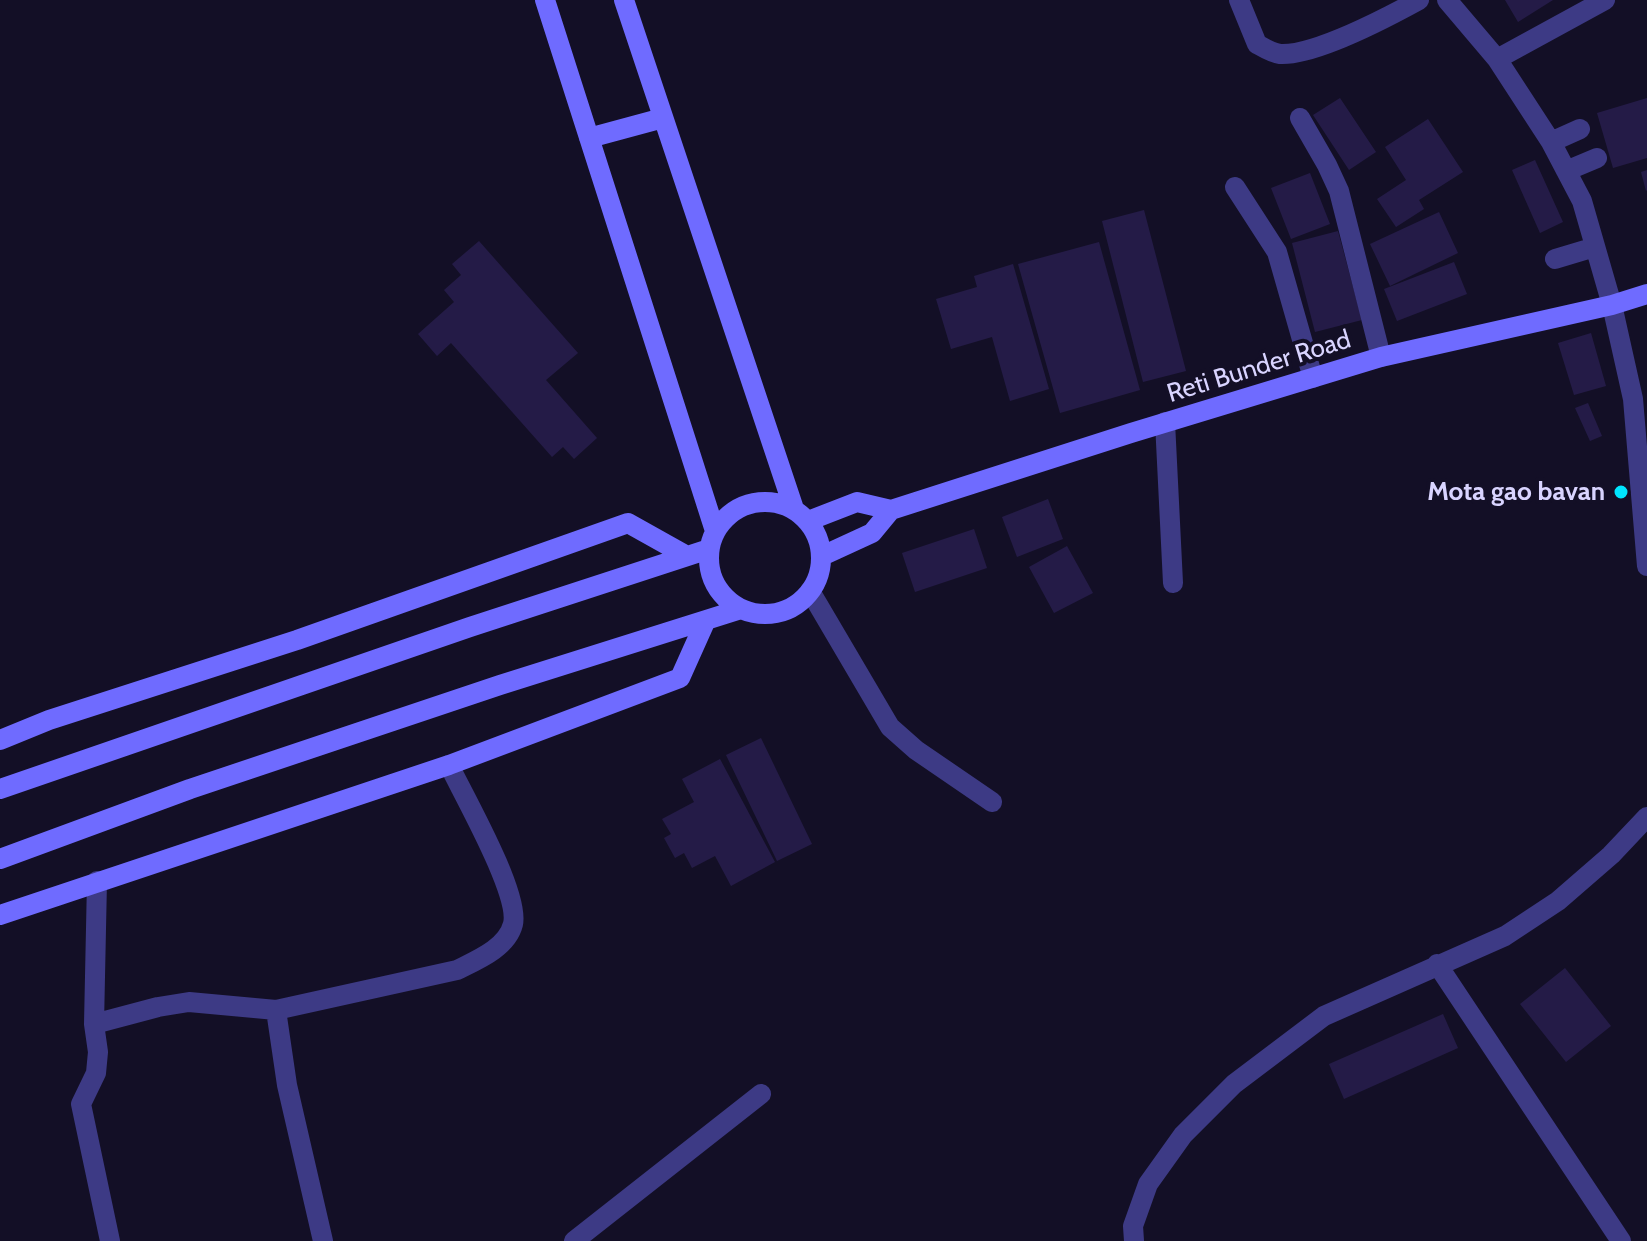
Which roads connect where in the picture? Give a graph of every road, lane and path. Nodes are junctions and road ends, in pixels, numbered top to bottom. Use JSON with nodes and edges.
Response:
{"nodes":[{"id":1,"x":545,"y":0,"type":"edge"},
{"id":2,"x":624,"y":0,"type":"edge"},
{"id":3,"x":1239,"y":0,"type":"edge"},
{"id":4,"x":1419,"y":0,"type":"edge"},
{"id":5,"x":1447,"y":0,"type":"edge"},
{"id":6,"x":1605,"y":0,"type":"edge"},
{"id":7,"x":1497,"y":59,"type":"junction"},
{"id":8,"x":663,"y":118,"type":"junction"},
{"id":9,"x":1300,"y":118,"type":"dead end"},
{"id":10,"x":1580,"y":129,"type":"dead end"},
{"id":11,"x":589,"y":138,"type":"junction"},
{"id":12,"x":1551,"y":142,"type":"junction"},
{"id":13,"x":1597,"y":158,"type":"dead end"},
{"id":14,"x":1566,"y":171,"type":"junction"},
{"id":15,"x":1235,"y":187,"type":"dead end"},
{"id":16,"x":1595,"y":247,"type":"junction"},
{"id":17,"x":1555,"y":259,"type":"dead end"},
{"id":18,"x":1647,"y":294,"type":"edge"},
{"id":19,"x":1612,"y":305,"type":"junction"},
{"id":20,"x":1381,"y":357,"type":"junction"},
{"id":21,"x":1313,"y":378,"type":"junction"},
{"id":22,"x":1165,"y":422,"type":"junction"},
{"id":23,"x":891,"y":510,"type":"junction"},
{"id":24,"x":801,"y":515,"type":"junction"},
{"id":25,"x":712,"y":540,"type":"junction"},
{"id":26,"x":687,"y":556,"type":"junction"},
{"id":27,"x":822,"y":556,"type":"junction"},
{"id":28,"x":1647,"y":566,"type":"edge"},
{"id":29,"x":1173,"y":583,"type":"dead end"},
{"id":30,"x":810,"y":591,"type":"junction"},
{"id":31,"x":741,"y":609,"type":"junction"},
{"id":32,"x":706,"y":620,"type":"junction"},
{"id":33,"x":0,"y":740,"type":"edge"},
{"id":34,"x":449,"y":765,"type":"junction"},
{"id":35,"x":0,"y":789,"type":"edge"},
{"id":36,"x":992,"y":802,"type":"dead end"},
{"id":37,"x":1647,"y":817,"type":"edge"},
{"id":38,"x":0,"y":859,"type":"edge"},
{"id":39,"x":97,"y":881,"type":"junction"},
{"id":40,"x":0,"y":915,"type":"edge"},
{"id":41,"x":1437,"y":964,"type":"junction"},
{"id":42,"x":276,"y":1010,"type":"junction"},
{"id":43,"x":94,"y":1024,"type":"junction"},
{"id":44,"x":761,"y":1094,"type":"dead end"},
{"id":45,"x":110,"y":1241,"type":"edge"},
{"id":46,"x":323,"y":1241,"type":"edge"},
{"id":47,"x":574,"y":1241,"type":"edge"},
{"id":48,"x":1134,"y":1241,"type":"edge"},
{"id":49,"x":1621,"y":1241,"type":"edge"}],
"edges":[{"from":1,"to":11,"type":"main road"},
{"from":2,"to":8,"type":"main road"},
{"from":3,"to":4,"type":"street"},
{"from":5,"to":7,"type":"street"},
{"from":6,"to":7,"type":"street"},
{"from":7,"to":12,"type":"street"},
{"from":8,"to":11,"type":"main road"},
{"from":8,"to":24,"type":"main road"},
{"from":9,"to":20,"type":"street"},
{"from":10,"to":12,"type":"street"},
{"from":11,"to":25,"type":"main road"},
{"from":12,"to":14,"type":"street"},
{"from":13,"to":14,"type":"street"},
{"from":14,"to":16,"type":"street"},
{"from":15,"to":21,"type":"street"},
{"from":16,"to":17,"type":"street"},
{"from":16,"to":19,"type":"street"},
{"from":18,"to":19,"type":"main road","name":"Reti Bunder Road"},
{"from":19,"to":20,"type":"main road","name":"Reti Bunder Road"},
{"from":19,"to":28,"type":"street"},
{"from":20,"to":21,"type":"main road","name":"Reti Bunder Road"},
{"from":21,"to":22,"type":"main road","name":"Reti Bunder Road"},
{"from":22,"to":23,"type":"main road","name":"Reti Bunder Road"},
{"from":22,"to":29,"type":"street"},
{"from":23,"to":24,"type":"main road"},
{"from":23,"to":27,"type":"main road"},
{"from":24,"to":25,"type":"main road"},
{"from":24,"to":27,"type":"main road"},
{"from":25,"to":26,"type":"main road"},
{"from":25,"to":31,"type":"main road"},
{"from":26,"to":33,"type":"main road"},
{"from":26,"to":35,"type":"main road"},
{"from":27,"to":30,"type":"main road"},
{"from":30,"to":31,"type":"main road"},
{"from":30,"to":36,"type":"street"},
{"from":31,"to":32,"type":"main road"},
{"from":32,"to":34,"type":"main road"},
{"from":32,"to":38,"type":"main road"},
{"from":34,"to":39,"type":"main road"},
{"from":34,"to":42,"type":"street"},
{"from":37,"to":41,"type":"street"},
{"from":39,"to":40,"type":"main road"},
{"from":39,"to":43,"type":"street"},
{"from":41,"to":48,"type":"street"},
{"from":41,"to":49,"type":"street"},
{"from":42,"to":43,"type":"street"},
{"from":42,"to":46,"type":"street"},
{"from":43,"to":45,"type":"street"},
{"from":44,"to":47,"type":"street"}]}
